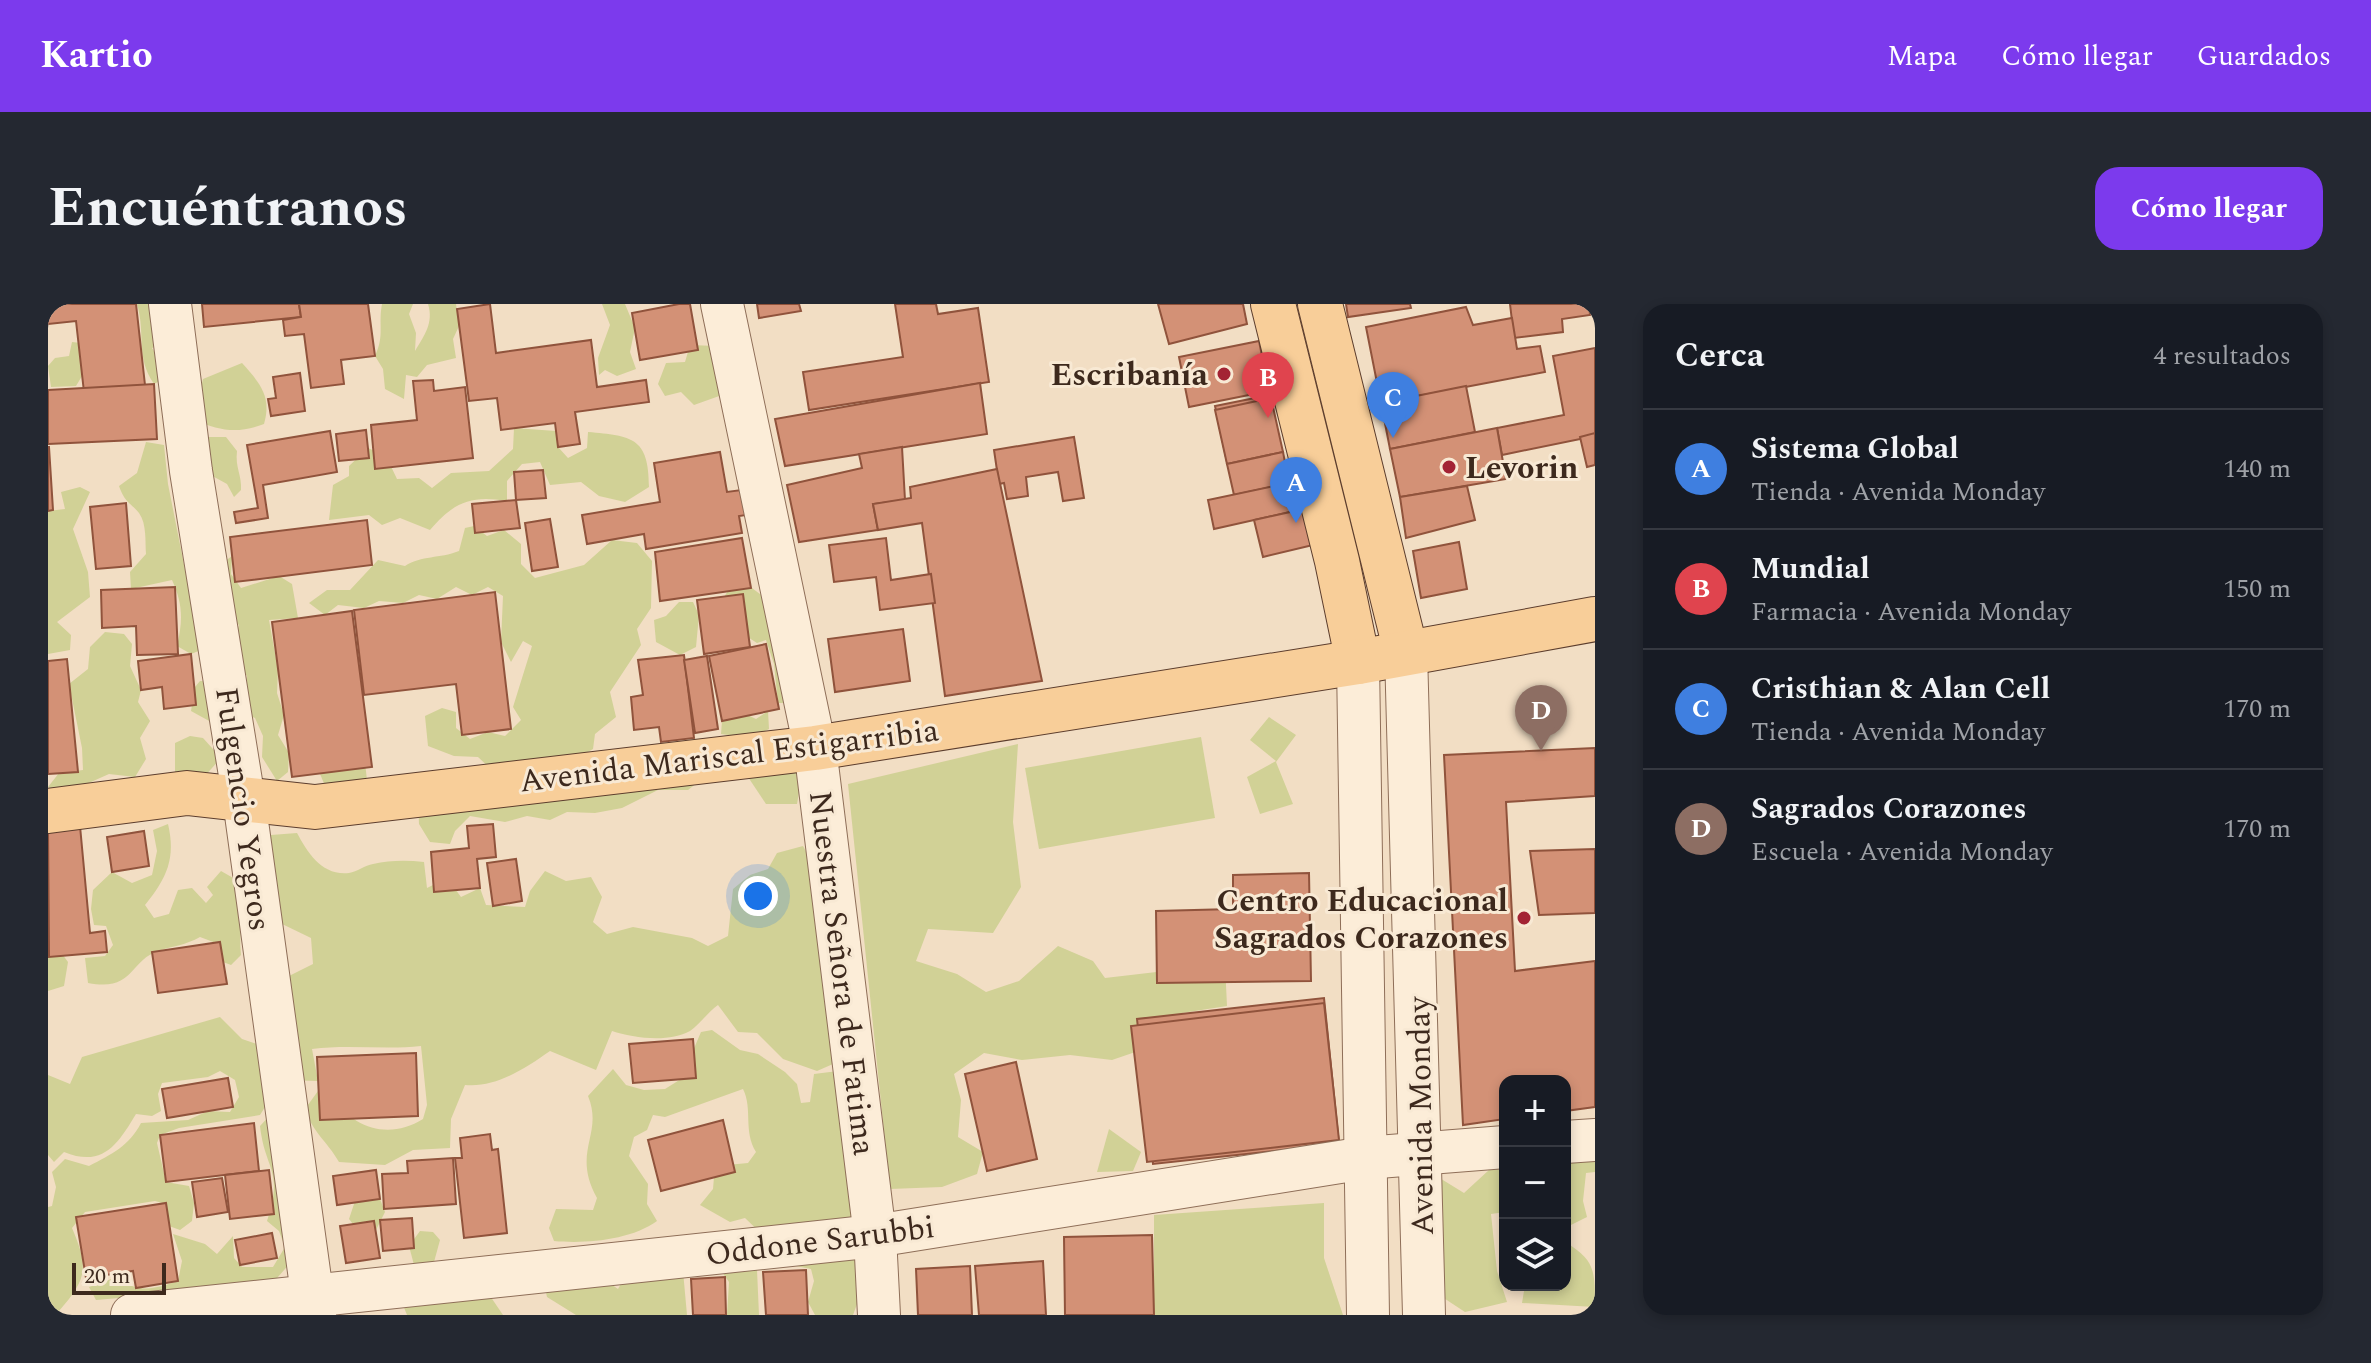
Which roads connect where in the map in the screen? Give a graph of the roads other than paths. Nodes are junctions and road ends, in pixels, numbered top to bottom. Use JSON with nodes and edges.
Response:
{"nodes":[{"id":1,"x":170,"y":304,"type":"edge"},
{"id":2,"x":722,"y":304,"type":"edge"},
{"id":3,"x":1273,"y":304,"type":"edge"},
{"id":4,"x":1320,"y":304,"type":"edge"},
{"id":5,"x":1595,"y":619,"type":"edge"},
{"id":6,"x":1406,"y":652,"type":"junction"},
{"id":7,"x":1358,"y":662,"type":"junction"},
{"id":8,"x":815,"y":748,"type":"junction"},
{"id":9,"x":244,"y":800,"type":"junction"},
{"id":10,"x":48,"y":811,"type":"edge"},
{"id":11,"x":1595,"y":1140,"type":"edge"},
{"id":12,"x":1571,"y":1142,"type":"edge"},
{"id":13,"x":1499,"y":1148,"type":"edge"},
{"id":14,"x":1422,"y":1154,"type":"junction"},
{"id":15,"x":1365,"y":1158,"type":"junction"},
{"id":16,"x":875,"y":1236,"type":"junction"},
{"id":17,"x":313,"y":1305,"type":"edge"},
{"id":18,"x":132,"y":1315,"type":"edge"},
{"id":19,"x":879,"y":1315,"type":"edge"},
{"id":20,"x":1368,"y":1315,"type":"edge"},
{"id":21,"x":1424,"y":1315,"type":"edge"}],
"edges":[{"from":1,"to":9,"type":"street","name":"Fulgencio Yegros"},
{"from":2,"to":8,"type":"street","name":"Nuestra Señora de Fatima"},
{"from":3,"to":7,"type":"main road","name":"Avenida Monday"},
{"from":4,"to":6,"type":"main road","name":"Avenida Monday"},
{"from":5,"to":6,"type":"main road","name":"Avenida Mariscal Estigarribia"},
{"from":6,"to":7,"type":"main road","name":"Avenida Mariscal Estigarribia"},
{"from":6,"to":14,"type":"street","name":"Avenida Monday"},
{"from":7,"to":8,"type":"main road","name":"Avenida Mariscal Estigarribia"},
{"from":7,"to":15,"type":"street","name":"Avenida Monday"},
{"from":8,"to":9,"type":"main road","name":"Avenida Mariscal Estigarribia"},
{"from":8,"to":16,"type":"street","name":"Nuestra Señora de Fatima"},
{"from":9,"to":10,"type":"main road","name":"Avenida Mariscal Estigarribia"},
{"from":9,"to":17,"type":"street","name":"Fulgencio Yegros"},
{"from":11,"to":12,"type":"street"},
{"from":13,"to":14,"type":"street","name":"Oddone Sarubbi"},
{"from":14,"to":15,"type":"street","name":"Oddone Sarubbi"},
{"from":14,"to":21,"type":"street","name":"Avenida Monday"},
{"from":15,"to":16,"type":"street","name":"Oddone Sarubbi"},
{"from":15,"to":20,"type":"street","name":"Avenida Monday"},
{"from":16,"to":17,"type":"street","name":"Oddone Sarubbi"},
{"from":16,"to":19,"type":"street","name":"Nuestra Señora de Fatima"},
{"from":17,"to":18,"type":"street","name":"Oddone Sarubbi"}]}
